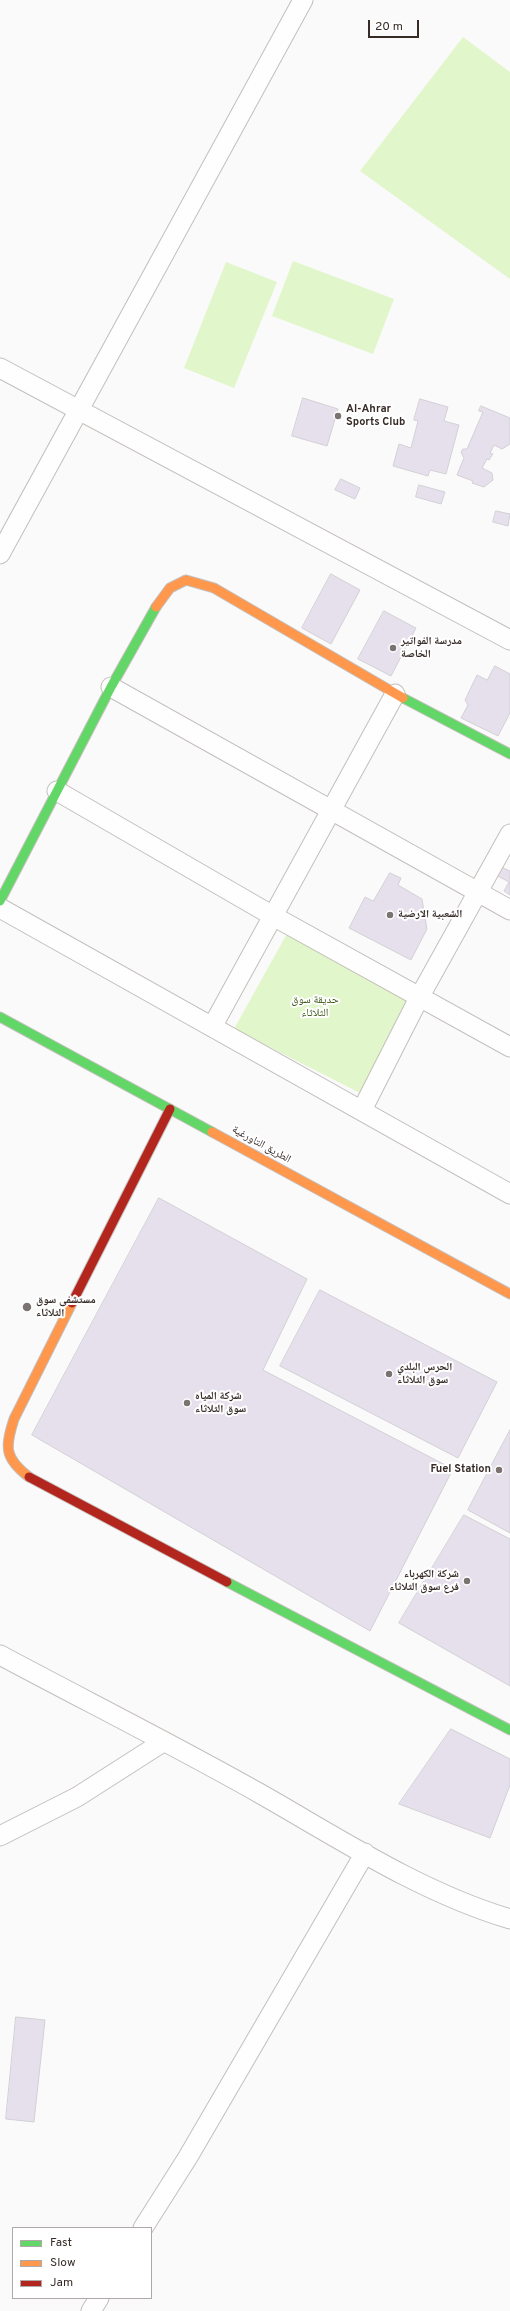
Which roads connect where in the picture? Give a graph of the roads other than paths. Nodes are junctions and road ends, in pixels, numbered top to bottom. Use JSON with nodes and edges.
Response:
{"nodes":[{"id":1,"x":303,"y":0,"type":"edge"},
{"id":2,"x":0,"y":368,"type":"edge"},
{"id":3,"x":81,"y":410,"type":"junction"},
{"id":4,"x":0,"y":554,"type":"edge"},
{"id":5,"x":510,"y":640,"type":"edge"},
{"id":6,"x":111,"y":687,"type":"junction"},
{"id":7,"x":395,"y":694,"type":"junction"},
{"id":8,"x":510,"y":754,"type":"edge"},
{"id":9,"x":57,"y":791,"type":"junction"},
{"id":10,"x":332,"y":809,"type":"junction"},
{"id":11,"x":510,"y":834,"type":"edge"},
{"id":12,"x":478,"y":893,"type":"junction"},
{"id":13,"x":0,"y":900,"type":"edge"},
{"id":14,"x":0,"y":908,"type":"edge"},
{"id":15,"x":510,"y":910,"type":"edge"},
{"id":16,"x":273,"y":916,"type":"junction"},
{"id":17,"x":420,"y":996,"type":"junction"},
{"id":18,"x":0,"y":1017,"type":"edge"},
{"id":19,"x":212,"y":1027,"type":"junction"},
{"id":20,"x":510,"y":1047,"type":"edge"},
{"id":21,"x":170,"y":1109,"type":"junction"},
{"id":22,"x":362,"y":1110,"type":"junction"},
{"id":23,"x":510,"y":1194,"type":"edge"},
{"id":24,"x":510,"y":1294,"type":"edge"},
{"id":25,"x":0,"y":1655,"type":"edge"},
{"id":26,"x":510,"y":1730,"type":"edge"},
{"id":27,"x":163,"y":1742,"type":"junction"},
{"id":28,"x":0,"y":1836,"type":"edge"},
{"id":29,"x":365,"y":1853,"type":"junction"},
{"id":30,"x":510,"y":1919,"type":"edge"},
{"id":31,"x":144,"y":2227,"type":"edge"},
{"id":32,"x":98,"y":2299,"type":"edge"},
{"id":33,"x":91,"y":2311,"type":"edge"}],
"edges":[{"from":1,"to":3,"type":"street"},
{"from":2,"to":3,"type":"street"},
{"from":3,"to":4,"type":"street"},
{"from":3,"to":5,"type":"street"},
{"from":6,"to":7,"type":"street"},
{"from":6,"to":9,"type":"street"},
{"from":6,"to":10,"type":"street"},
{"from":7,"to":8,"type":"street"},
{"from":7,"to":10,"type":"street"},
{"from":9,"to":13,"type":"street"},
{"from":9,"to":16,"type":"street"},
{"from":10,"to":12,"type":"street"},
{"from":10,"to":16,"type":"street"},
{"from":11,"to":12,"type":"street"},
{"from":12,"to":15,"type":"street"},
{"from":12,"to":17,"type":"street"},
{"from":14,"to":19,"type":"street"},
{"from":16,"to":17,"type":"street"},
{"from":16,"to":19,"type":"street"},
{"from":17,"to":20,"type":"street"},
{"from":17,"to":22,"type":"street"},
{"from":18,"to":21,"type":"street","name":"الطريق التاورغية"},
{"from":19,"to":22,"type":"street"},
{"from":21,"to":24,"type":"street","name":"الطريق التاورغية"},
{"from":21,"to":26,"type":"street"},
{"from":22,"to":23,"type":"street"},
{"from":25,"to":27,"type":"street"},
{"from":27,"to":28,"type":"street"},
{"from":27,"to":29,"type":"street"},
{"from":29,"to":30,"type":"street"},
{"from":29,"to":31,"type":"street"},
{"from":32,"to":33,"type":"street"}]}
